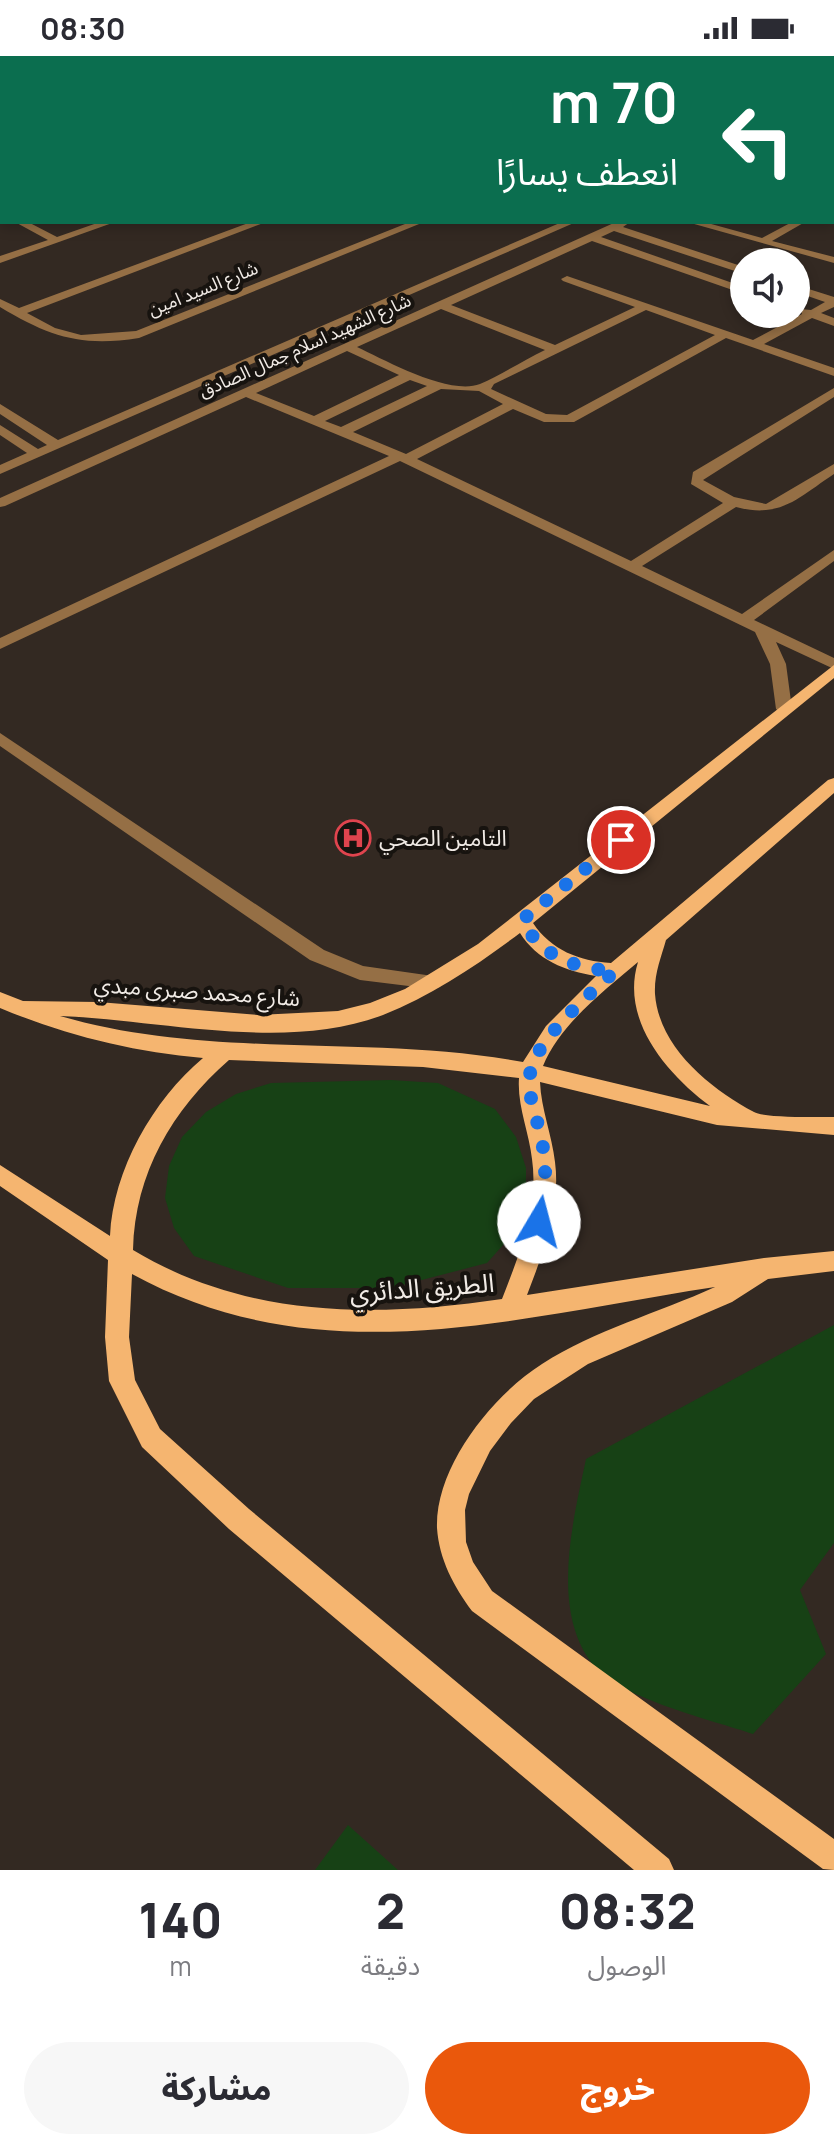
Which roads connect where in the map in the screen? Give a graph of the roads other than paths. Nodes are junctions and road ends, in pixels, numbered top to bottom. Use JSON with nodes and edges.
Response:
{"nodes":[{"id":1,"x":24,"y":224,"type":"edge"},
{"id":2,"x":104,"y":224,"type":"edge"},
{"id":3,"x":256,"y":224,"type":"edge"},
{"id":4,"x":414,"y":224,"type":"edge"},
{"id":5,"x":566,"y":224,"type":"edge"},
{"id":6,"x":699,"y":224,"type":"edge"},
{"id":7,"x":796,"y":224,"type":"edge"},
{"id":8,"x":620,"y":225,"type":"edge"},
{"id":9,"x":591,"y":237,"type":"junction"},
{"id":10,"x":56,"y":240,"type":"junction"},
{"id":11,"x":763,"y":242,"type":"junction"},
{"id":12,"x":0,"y":260,"type":"edge"},
{"id":13,"x":834,"y":260,"type":"edge"},
{"id":14,"x":730,"y":266,"type":"edge"},
{"id":15,"x":450,"y":274,"type":"junction"},
{"id":16,"x":567,"y":279,"type":"dead end"},
{"id":17,"x":730,"y":286,"type":"edge"},
{"id":18,"x":482,"y":287,"type":"junction"},
{"id":19,"x":810,"y":292,"type":"edge"},
{"id":20,"x":832,"y":299,"type":"edge"},
{"id":21,"x":0,"y":302,"type":"edge"},
{"id":22,"x":441,"y":305,"type":"junction"},
{"id":23,"x":646,"y":306,"type":"junction"},
{"id":24,"x":17,"y":313,"type":"junction"},
{"id":25,"x":811,"y":314,"type":"junction"},
{"id":26,"x":834,"y":322,"type":"edge"},
{"id":27,"x":725,"y":334,"type":"junction"},
{"id":28,"x":754,"y":344,"type":"junction"},
{"id":29,"x":348,"y":347,"type":"junction"},
{"id":30,"x":554,"y":349,"type":"junction"},
{"id":31,"x":834,"y":372,"type":"edge"},
{"id":32,"x":410,"y":375,"type":"junction"},
{"id":33,"x":437,"y":386,"type":"junction"},
{"id":34,"x":484,"y":387,"type":"junction"},
{"id":35,"x":834,"y":392,"type":"edge"},
{"id":36,"x":246,"y":393,"type":"junction"},
{"id":37,"x":512,"y":404,"type":"junction"},
{"id":38,"x":0,"y":408,"type":"edge"},
{"id":39,"x":312,"y":422,"type":"junction"},
{"id":40,"x":0,"y":429,"type":"edge"},
{"id":41,"x":342,"y":432,"type":"junction"},
{"id":42,"x":57,"y":445,"type":"junction"},
{"id":43,"x":37,"y":454,"type":"junction"},
{"id":44,"x":403,"y":458,"type":"junction"},
{"id":45,"x":834,"y":468,"type":"edge"},
{"id":46,"x":0,"y":470,"type":"edge"},
{"id":47,"x":736,"y":501,"type":"junction"},
{"id":48,"x":0,"y":503,"type":"edge"},
{"id":49,"x":834,"y":554,"type":"edge"},
{"id":50,"x":631,"y":567,"type":"junction"},
{"id":51,"x":743,"y":621,"type":"junction"},
{"id":52,"x":762,"y":630,"type":"junction"},
{"id":53,"x":0,"y":644,"type":"edge"},
{"id":54,"x":834,"y":667,"type":"edge"},
{"id":55,"x":784,"y":709,"type":"junction"},
{"id":56,"x":0,"y":738,"type":"edge"},
{"id":57,"x":834,"y":784,"type":"edge"},
{"id":58,"x":522,"y":920,"type":"junction"},
{"id":59,"x":657,"y":937,"type":"junction"},
{"id":60,"x":615,"y":971,"type":"junction"},
{"id":61,"x":433,"y":982,"type":"junction"},
{"id":62,"x":9,"y":1004,"type":"edge"},
{"id":63,"x":227,"y":1050,"type":"junction"},
{"id":64,"x":531,"y":1071,"type":"junction"},
{"id":65,"x":765,"y":1124,"type":"junction"},
{"id":66,"x":834,"y":1126,"type":"edge"},
{"id":67,"x":0,"y":1174,"type":"edge"},
{"id":68,"x":119,"y":1255,"type":"junction"},
{"id":69,"x":834,"y":1261,"type":"edge"},
{"id":70,"x":764,"y":1268,"type":"junction"},
{"id":71,"x":510,"y":1309,"type":"junction"},
{"id":72,"x":834,"y":1858,"type":"edge"},
{"id":73,"x":658,"y":1870,"type":"edge"}],
"edges":[{"from":1,"to":10,"type":"street"},
{"from":2,"to":10,"type":"street"},
{"from":3,"to":24,"type":"street"},
{"from":4,"to":24,"type":"street","name":"شارع السيد امين"},
{"from":5,"to":15,"type":"street","name":"شارع الشهيد اسلام جمال الصادق"},
{"from":6,"to":11,"type":"street"},
{"from":7,"to":11,"type":"street"},
{"from":8,"to":9,"type":"street","name":"شارع الشهيد اسلام جمال الصادق"},
{"from":8,"to":14,"type":"street"},
{"from":9,"to":17,"type":"street"},
{"from":9,"to":18,"type":"street","name":"شارع الشهيد اسلام جمال الصادق"},
{"from":10,"to":12,"type":"street"},
{"from":11,"to":13,"type":"street"},
{"from":15,"to":18,"type":"street"},
{"from":15,"to":42,"type":"street","name":"شارع الشهيد اسلام جمال الصادق"},
{"from":16,"to":23,"type":"street"},
{"from":18,"to":22,"type":"street","name":"شارع الشهيد اسلام جمال الصادق"},
{"from":19,"to":20,"type":"street"},
{"from":20,"to":25,"type":"street"},
{"from":21,"to":24,"type":"street","name":"شارع السيد امين"},
{"from":22,"to":29,"type":"street","name":"شارع الشهيد اسلام جمال الصادق"},
{"from":22,"to":30,"type":"street"},
{"from":23,"to":27,"type":"street"},
{"from":23,"to":30,"type":"street"},
{"from":25,"to":26,"type":"street"},
{"from":25,"to":28,"type":"street"},
{"from":27,"to":28,"type":"street"},
{"from":27,"to":37,"type":"street"},
{"from":28,"to":31,"type":"street"},
{"from":29,"to":32,"type":"street"},
{"from":29,"to":36,"type":"street","name":"شارع الشهيد اسلام جمال الصادق"},
{"from":30,"to":34,"type":"street"},
{"from":32,"to":33,"type":"street"},
{"from":32,"to":39,"type":"street"},
{"from":33,"to":34,"type":"street"},
{"from":33,"to":41,"type":"street"},
{"from":34,"to":37,"type":"street"},
{"from":35,"to":47,"type":"street"},
{"from":36,"to":39,"type":"street"},
{"from":36,"to":48,"type":"street","name":"شارع الشهيد اسلام جمال الصادق"},
{"from":37,"to":44,"type":"street"},
{"from":38,"to":42,"type":"street"},
{"from":39,"to":41,"type":"street"},
{"from":40,"to":43,"type":"street"},
{"from":41,"to":44,"type":"street"},
{"from":42,"to":43,"type":"street","name":"شارع الشهيد اسلام جمال الصادق"},
{"from":43,"to":46,"type":"street","name":"شارع الشهيد اسلام جمال الصادق"},
{"from":44,"to":50,"type":"street"},
{"from":44,"to":53,"type":"street"},
{"from":45,"to":47,"type":"street"},
{"from":47,"to":50,"type":"street"},
{"from":49,"to":51,"type":"street"},
{"from":50,"to":51,"type":"street"},
{"from":51,"to":52,"type":"street"},
{"from":52,"to":54,"type":"street"},
{"from":52,"to":55,"type":"street"},
{"from":54,"to":55,"type":"main road","name":"شارع محمد صبرى مبدي"},
{"from":55,"to":58,"type":"main road","name":"شارع محمد صبرى مبدي"},
{"from":56,"to":61,"type":"street"},
{"from":57,"to":59,"type":"main road"},
{"from":58,"to":60,"type":"main road"},
{"from":58,"to":61,"type":"main road","name":"شارع محمد صبرى مبدي"},
{"from":59,"to":60,"type":"main road"},
{"from":59,"to":65,"type":"main road"},
{"from":60,"to":64,"type":"main road"},
{"from":61,"to":62,"type":"main road","name":"شارع محمد صبرى مبدي"},
{"from":62,"to":63,"type":"main road"},
{"from":63,"to":64,"type":"main road"},
{"from":63,"to":68,"type":"main road"},
{"from":64,"to":65,"type":"main road"},
{"from":64,"to":71,"type":"main road"},
{"from":65,"to":66,"type":"main road"},
{"from":67,"to":68,"type":"main road","name":"الطريق الدائري"},
{"from":68,"to":71,"type":"main road","name":"الطريق الدائري"},
{"from":68,"to":73,"type":"main road"},
{"from":69,"to":70,"type":"main road","name":"الطريق الدائري"},
{"from":70,"to":71,"type":"main road","name":"الطريق الدائري"},
{"from":70,"to":72,"type":"main road"}]}
